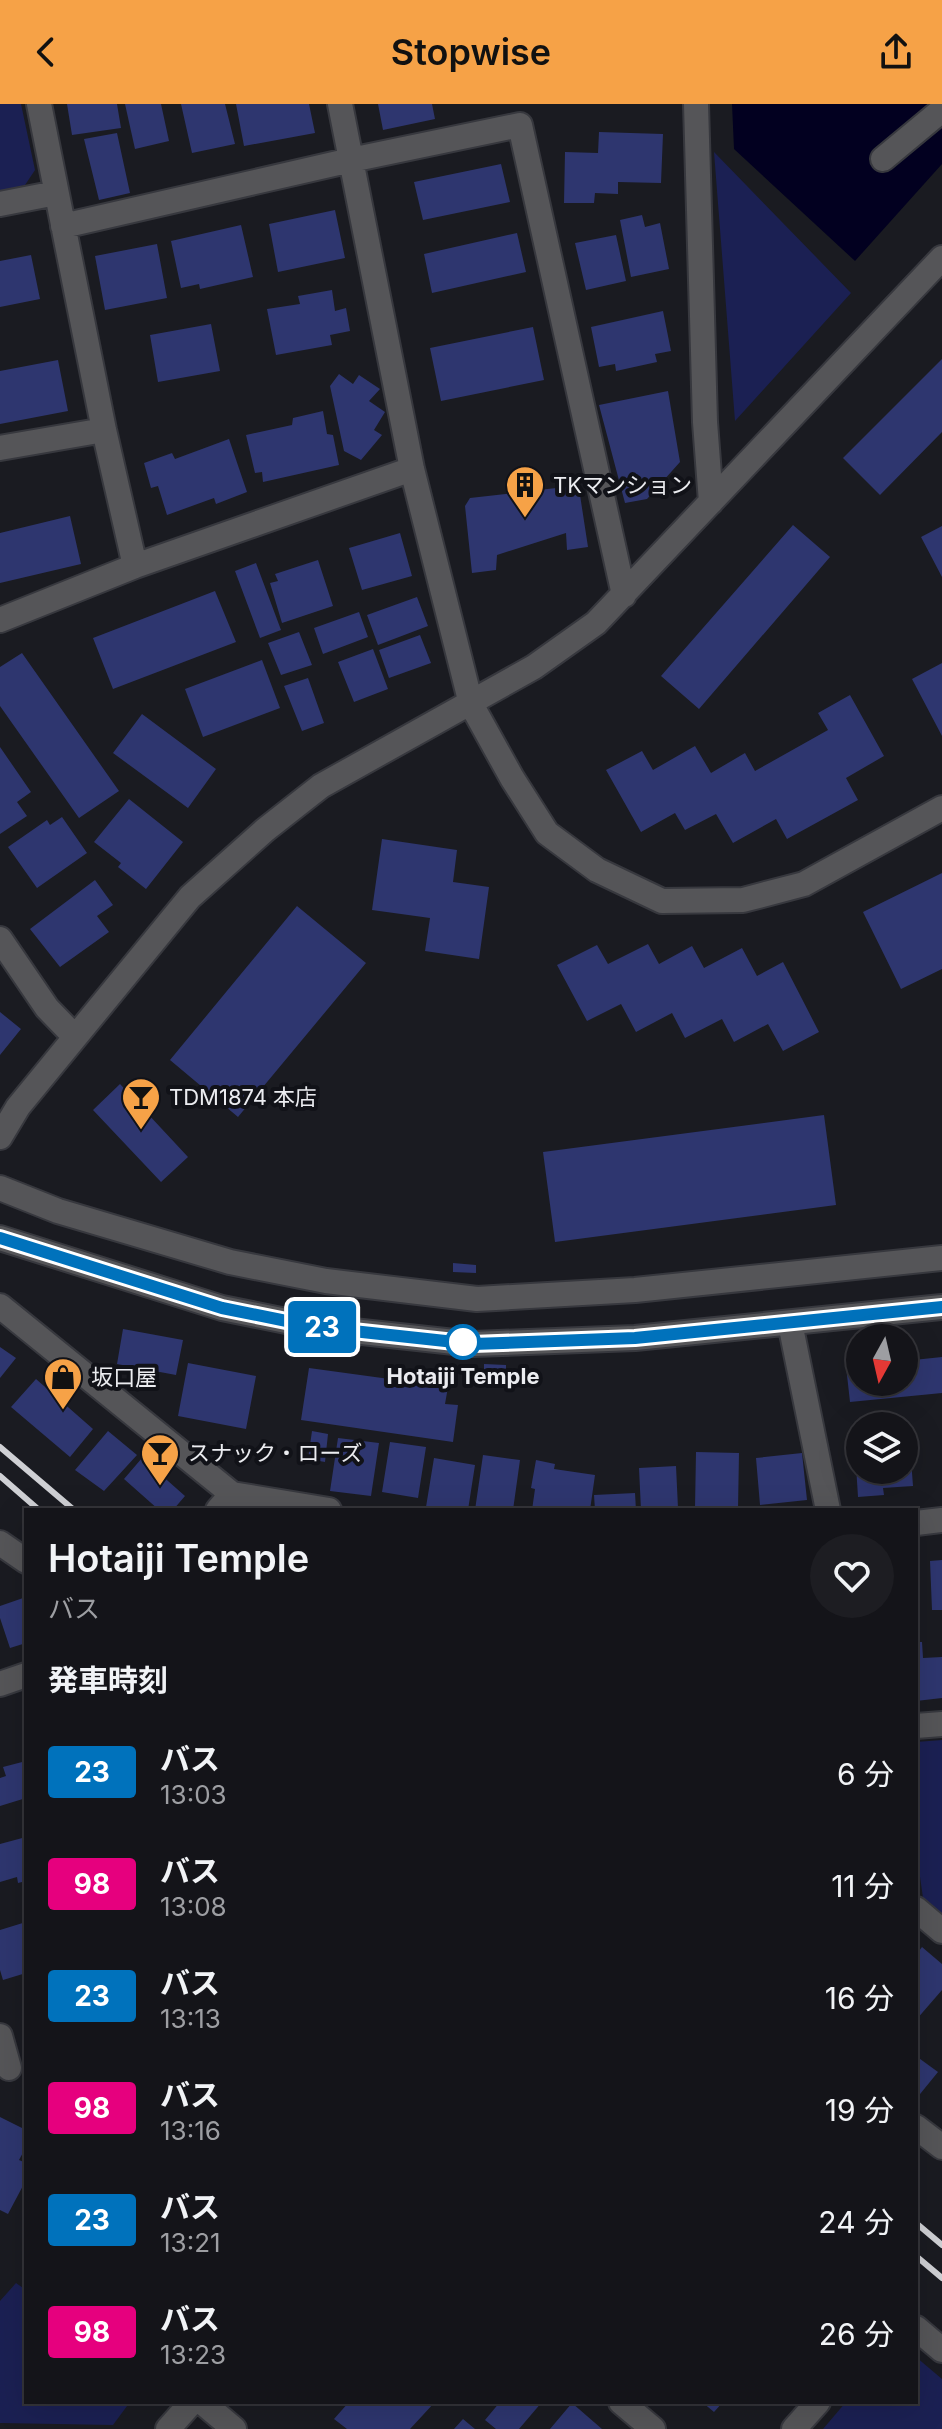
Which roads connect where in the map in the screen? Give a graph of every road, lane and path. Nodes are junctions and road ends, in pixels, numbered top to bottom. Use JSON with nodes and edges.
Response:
{"nodes":[{"id":1,"x":39,"y":104,"type":"edge"},
{"id":2,"x":340,"y":104,"type":"edge"},
{"id":3,"x":696,"y":104,"type":"edge"},
{"id":4,"x":942,"y":110,"type":"edge"},
{"id":5,"x":883,"y":159,"type":"dead end"},
{"id":6,"x":351,"y":160,"type":"junction"},
{"id":7,"x":56,"y":193,"type":"junction"},
{"id":8,"x":0,"y":204,"type":"edge"},
{"id":9,"x":63,"y":226,"type":"junction"},
{"id":10,"x":942,"y":258,"type":"edge"},
{"id":11,"x":104,"y":430,"type":"junction"},
{"id":12,"x":0,"y":448,"type":"edge"},
{"id":13,"x":412,"y":469,"type":"junction"},
{"id":14,"x":711,"y":502,"type":"junction"},
{"id":15,"x":135,"y":566,"type":"junction"},
{"id":16,"x":624,"y":595,"type":"junction"},
{"id":17,"x":0,"y":620,"type":"edge"},
{"id":18,"x":471,"y":704,"type":"junction"},
{"id":19,"x":942,"y":808,"type":"edge"},
{"id":20,"x":0,"y":939,"type":"edge"},
{"id":21,"x":75,"y":1037,"type":"junction"},
{"id":22,"x":0,"y":1137,"type":"edge"},
{"id":23,"x":0,"y":1188,"type":"edge"},
{"id":24,"x":0,"y":1238,"type":"edge"},
{"id":25,"x":942,"y":1258,"type":"edge"},
{"id":26,"x":0,"y":1306,"type":"edge"},
{"id":27,"x":942,"y":1307,"type":"edge"},
{"id":28,"x":790,"y":1323,"type":"junction"},
{"id":29,"x":225,"y":1502,"type":"edge"},
{"id":30,"x":309,"y":1508,"type":"edge"},
{"id":31,"x":828,"y":1508,"type":"edge"},
{"id":32,"x":942,"y":1520,"type":"edge"},
{"id":33,"x":918,"y":1523,"type":"edge"},
{"id":34,"x":0,"y":1543,"type":"edge"},
{"id":35,"x":24,"y":1560,"type":"edge"},
{"id":36,"x":24,"y":1676,"type":"edge"},
{"id":37,"x":0,"y":1684,"type":"edge"},
{"id":38,"x":942,"y":1724,"type":"edge"},
{"id":39,"x":918,"y":1726,"type":"edge"},
{"id":40,"x":918,"y":1911,"type":"edge"},
{"id":41,"x":942,"y":1931,"type":"edge"},
{"id":42,"x":0,"y":2036,"type":"edge"},
{"id":43,"x":12,"y":2069,"type":"edge"},
{"id":44,"x":918,"y":2129,"type":"edge"},
{"id":45,"x":942,"y":2147,"type":"edge"},
{"id":46,"x":918,"y":2330,"type":"edge"},
{"id":47,"x":942,"y":2350,"type":"edge"},
{"id":48,"x":190,"y":2404,"type":"edge"},
{"id":49,"x":204,"y":2404,"type":"edge"},
{"id":50,"x":623,"y":2404,"type":"edge"},
{"id":51,"x":816,"y":2404,"type":"edge"},
{"id":52,"x":168,"y":2429,"type":"edge"},
{"id":53,"x":234,"y":2429,"type":"edge"},
{"id":54,"x":653,"y":2429,"type":"edge"},
{"id":55,"x":794,"y":2429,"type":"edge"}],
"edges":[{"from":1,"to":7,"type":"street"},
{"from":2,"to":6,"type":"street"},
{"from":3,"to":14,"type":"street"},
{"from":4,"to":5,"type":"street"},
{"from":6,"to":9,"type":"street"},
{"from":6,"to":13,"type":"street"},
{"from":6,"to":16,"type":"street"},
{"from":7,"to":8,"type":"street"},
{"from":7,"to":9,"type":"street"},
{"from":9,"to":11,"type":"street"},
{"from":10,"to":14,"type":"street"},
{"from":11,"to":12,"type":"street"},
{"from":11,"to":15,"type":"street"},
{"from":13,"to":15,"type":"street"},
{"from":13,"to":18,"type":"street"},
{"from":14,"to":16,"type":"street"},
{"from":15,"to":17,"type":"street"},
{"from":16,"to":18,"type":"street"},
{"from":18,"to":19,"type":"street"},
{"from":18,"to":21,"type":"street"},
{"from":20,"to":21,"type":"street"},
{"from":21,"to":22,"type":"street"},
{"from":23,"to":25,"type":"street"},
{"from":24,"to":28,"type":"street"},
{"from":26,"to":29,"type":"street"},
{"from":27,"to":28,"type":"street"},
{"from":28,"to":31,"type":"street"},
{"from":29,"to":30,"type":"street"},
{"from":32,"to":33,"type":"street"},
{"from":34,"to":35,"type":"street"},
{"from":36,"to":37,"type":"street"},
{"from":38,"to":39,"type":"street"},
{"from":40,"to":41,"type":"street"},
{"from":42,"to":43,"type":"street"},
{"from":44,"to":45,"type":"street"},
{"from":46,"to":47,"type":"street"},
{"from":48,"to":52,"type":"street"},
{"from":49,"to":53,"type":"street"},
{"from":50,"to":54,"type":"street"},
{"from":51,"to":55,"type":"street"}]}
